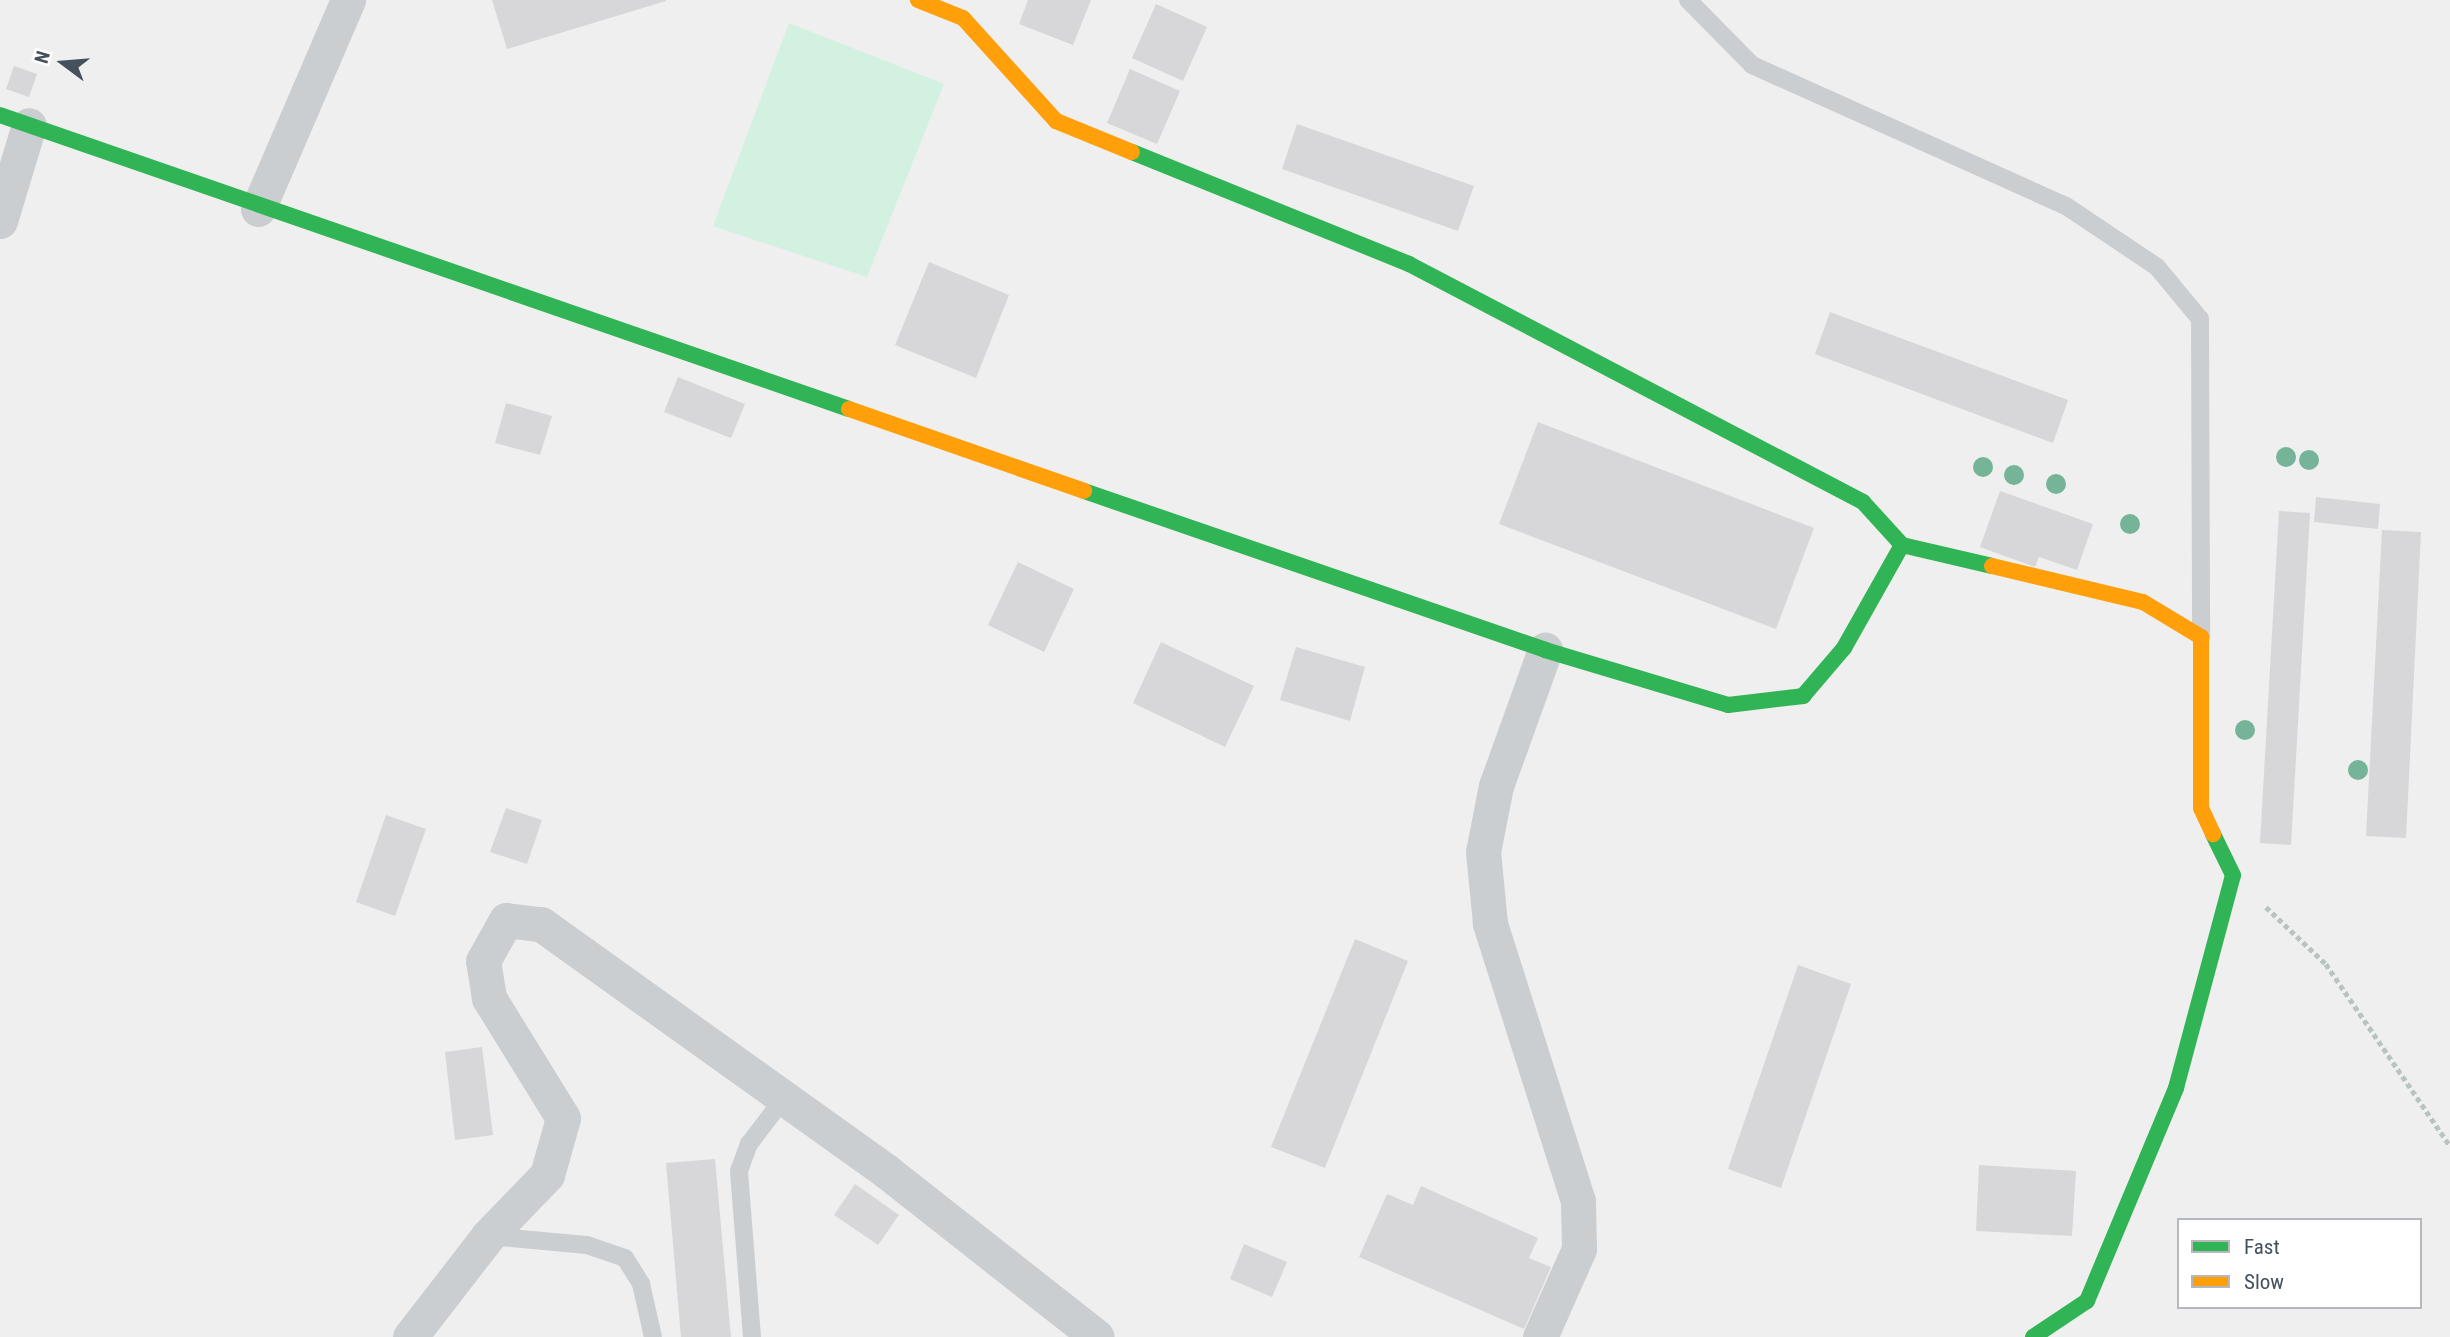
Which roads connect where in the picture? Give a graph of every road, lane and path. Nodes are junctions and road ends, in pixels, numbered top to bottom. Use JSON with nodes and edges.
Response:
{"nodes":[{"id":1,"x":348,"y":0,"type":"edge"},
{"id":2,"x":918,"y":0,"type":"edge"},
{"id":3,"x":969,"y":0,"type":"edge"},
{"id":4,"x":1688,"y":0,"type":"edge"},
{"id":5,"x":963,"y":18,"type":"junction"},
{"id":6,"x":14,"y":120,"type":"edge"},
{"id":7,"x":258,"y":209,"type":"junction"},
{"id":8,"x":0,"y":221,"type":"edge"},
{"id":9,"x":1902,"y":545,"type":"junction"},
{"id":10,"x":2201,"y":637,"type":"junction"},
{"id":11,"x":1545,"y":650,"type":"junction"},
{"id":12,"x":2233,"y":875,"type":"junction"},
{"id":13,"x":784,"y":1098,"type":"junction"},
{"id":14,"x":2450,"y":1146,"type":"edge"},
{"id":15,"x":488,"y":1236,"type":"junction"},
{"id":16,"x":410,"y":1337,"type":"edge"},
{"id":17,"x":653,"y":1337,"type":"edge"},
{"id":18,"x":752,"y":1337,"type":"edge"},
{"id":19,"x":1097,"y":1337,"type":"edge"},
{"id":20,"x":1540,"y":1337,"type":"edge"},
{"id":21,"x":2033,"y":1337,"type":"edge"}],
"edges":[{"from":1,"to":7,"type":"street"},
{"from":2,"to":5,"type":"street"},
{"from":3,"to":5,"type":"lane"},
{"from":4,"to":10,"type":"lane"},
{"from":5,"to":9,"type":"street"},
{"from":6,"to":7,"type":"street"},
{"from":6,"to":8,"type":"street"},
{"from":7,"to":11,"type":"street"},
{"from":9,"to":10,"type":"street"},
{"from":9,"to":11,"type":"street"},
{"from":10,"to":12,"type":"street"},
{"from":11,"to":20,"type":"street"},
{"from":12,"to":14,"type":"path"},
{"from":12,"to":21,"type":"street"},
{"from":13,"to":15,"type":"street"},
{"from":13,"to":18,"type":"lane"},
{"from":13,"to":19,"type":"street"},
{"from":15,"to":16,"type":"street"},
{"from":15,"to":17,"type":"lane"}]}
